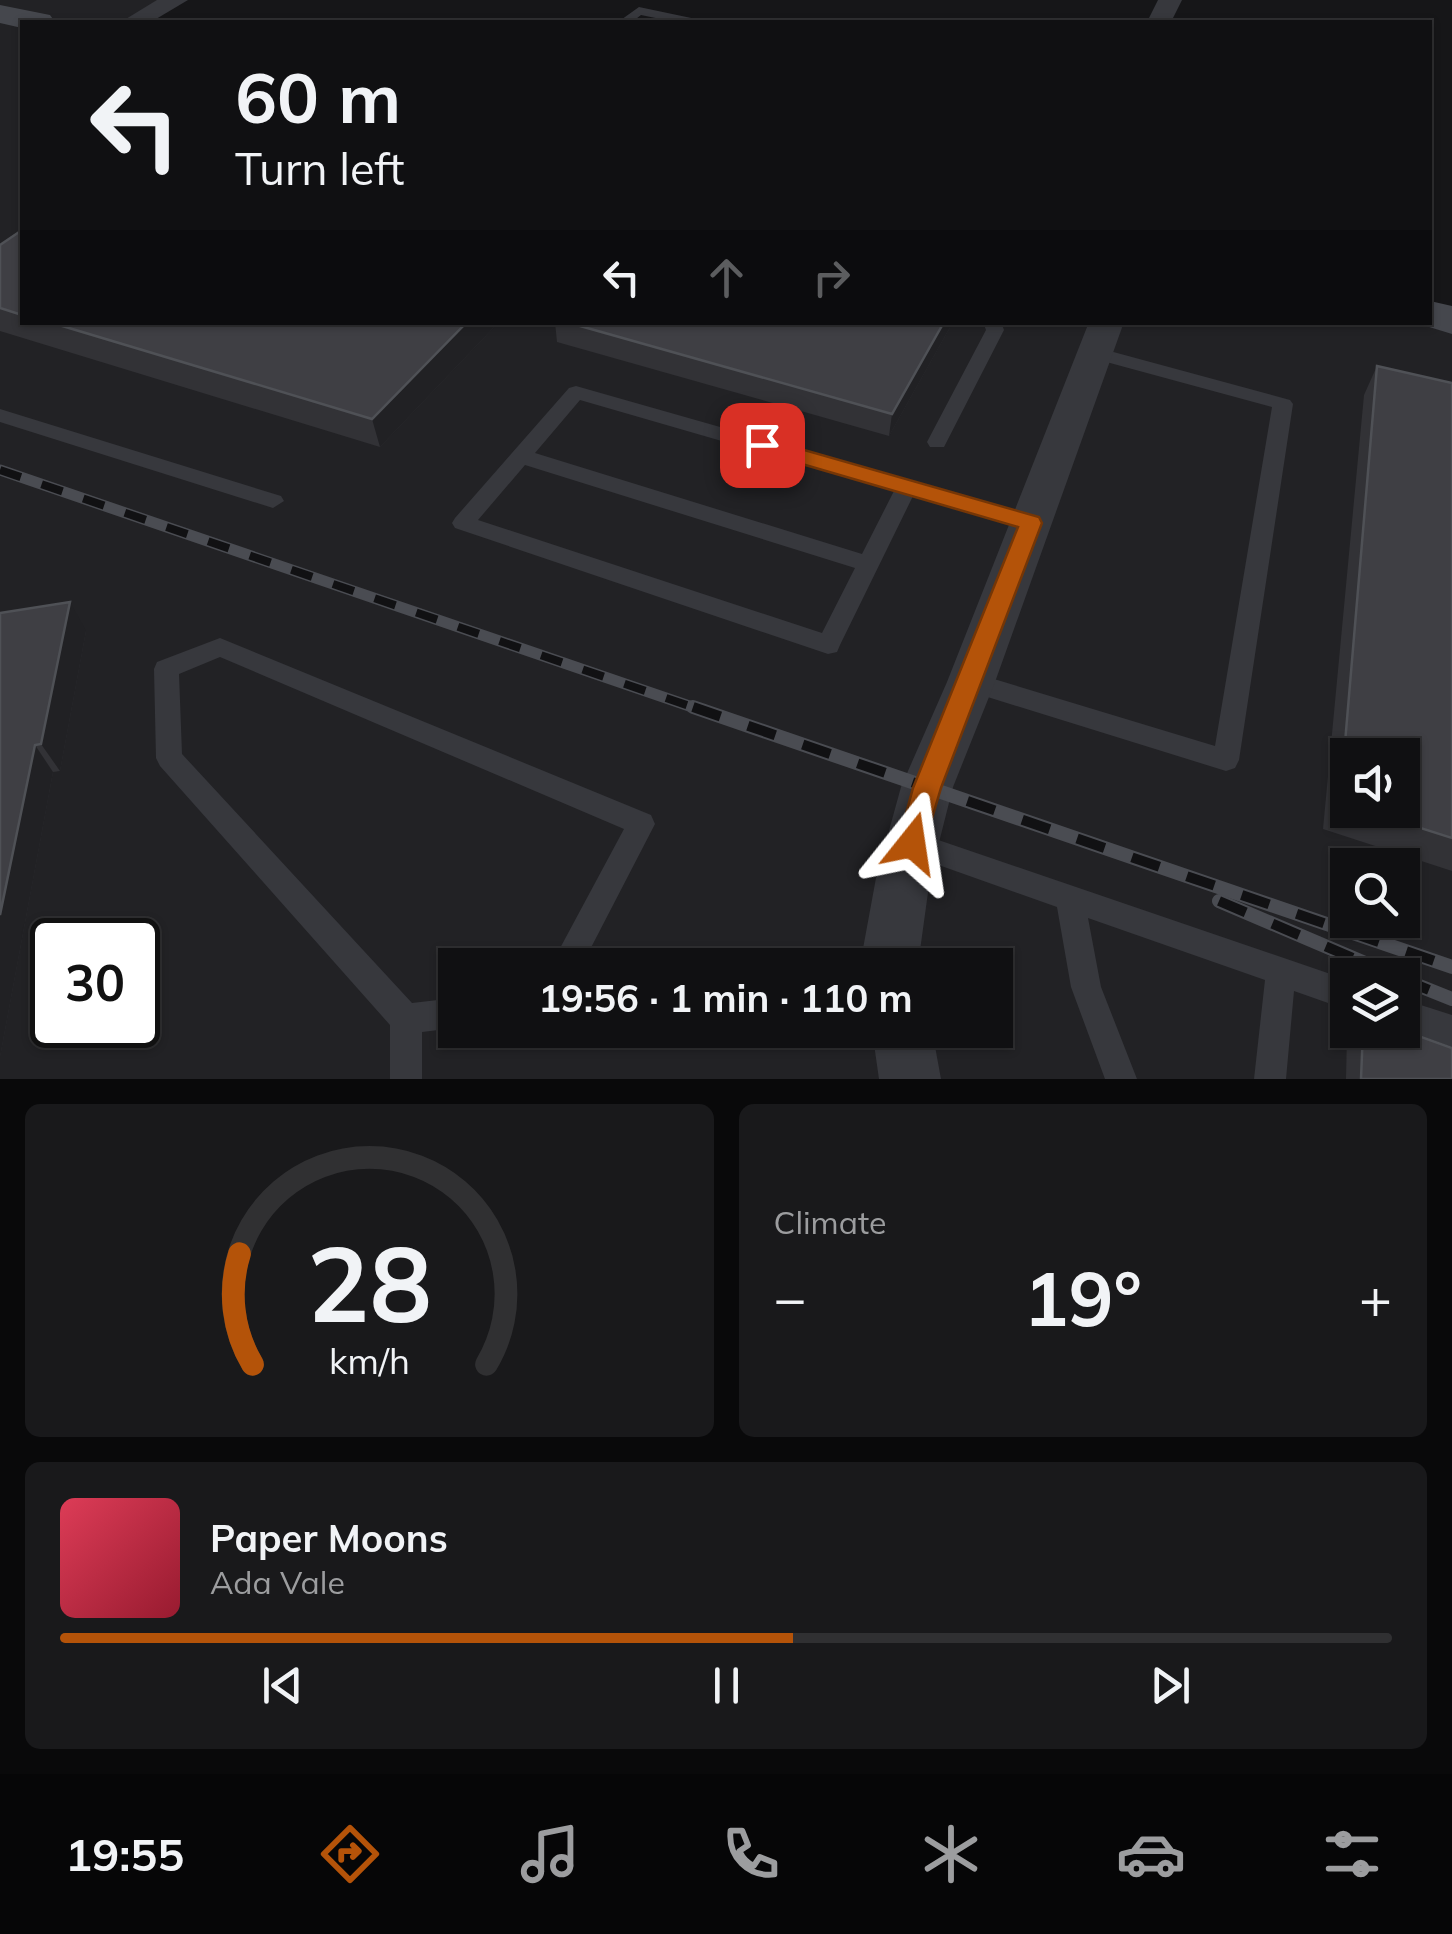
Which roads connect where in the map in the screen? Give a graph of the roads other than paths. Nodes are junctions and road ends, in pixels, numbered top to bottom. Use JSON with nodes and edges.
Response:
{"nodes":[{"id":1,"x":176,"y":0,"type":"edge"},
{"id":2,"x":0,"y":14,"type":"edge"},
{"id":3,"x":30,"y":20,"type":"edge"},
{"id":4,"x":136,"y":20,"type":"edge"},
{"id":5,"x":627,"y":20,"type":"edge"},
{"id":6,"x":682,"y":20,"type":"edge"},
{"id":7,"x":993,"y":325,"type":"edge"},
{"id":8,"x":1101,"y":338,"type":"edge"},
{"id":9,"x":0,"y":415,"type":"edge"},
{"id":10,"x":937,"y":442,"type":"dead end"},
{"id":11,"x":521,"y":456,"type":"junction"},
{"id":12,"x":907,"y":487,"type":"junction"},
{"id":13,"x":273,"y":500,"type":"dead end"},
{"id":14,"x":1031,"y":523,"type":"junction"},
{"id":15,"x":868,"y":564,"type":"junction"},
{"id":16,"x":972,"y":682,"type":"junction"},
{"id":17,"x":912,"y":843,"type":"junction"},
{"id":18,"x":1070,"y":898,"type":"junction"},
{"id":19,"x":575,"y":948,"type":"edge"},
{"id":20,"x":893,"y":948,"type":"edge"},
{"id":21,"x":1281,"y":972,"type":"junction"},
{"id":22,"x":1330,"y":988,"type":"edge"},
{"id":23,"x":438,"y":1015,"type":"edge"},
{"id":24,"x":406,"y":1019,"type":"junction"},
{"id":25,"x":1420,"y":1020,"type":"edge"},
{"id":26,"x":1452,"y":1031,"type":"edge"},
{"id":27,"x":905,"y":1048,"type":"edge"},
{"id":28,"x":406,"y":1079,"type":"edge"},
{"id":29,"x":910,"y":1079,"type":"edge"},
{"id":30,"x":1121,"y":1079,"type":"edge"},
{"id":31,"x":1270,"y":1079,"type":"edge"}],
"edges":[{"from":1,"to":4,"type":"street"},
{"from":2,"to":3,"type":"street"},
{"from":5,"to":6,"type":"lane"},
{"from":7,"to":10,"type":"lane"},
{"from":8,"to":14,"type":"street"},
{"from":8,"to":16,"type":"lane"},
{"from":9,"to":13,"type":"lane"},
{"from":11,"to":12,"type":"lane"},
{"from":11,"to":15,"type":"lane"},
{"from":11,"to":15,"type":"lane"},
{"from":12,"to":14,"type":"lane"},
{"from":12,"to":15,"type":"lane"},
{"from":14,"to":16,"type":"street"},
{"from":16,"to":17,"type":"street"},
{"from":17,"to":18,"type":"lane"},
{"from":17,"to":20,"type":"street"},
{"from":18,"to":21,"type":"lane"},
{"from":18,"to":30,"type":"lane"},
{"from":19,"to":24,"type":"lane"},
{"from":21,"to":22,"type":"lane"},
{"from":21,"to":31,"type":"lane"},
{"from":23,"to":24,"type":"lane"},
{"from":24,"to":28,"type":"lane"},
{"from":25,"to":26,"type":"lane"},
{"from":27,"to":29,"type":"street"}]}
